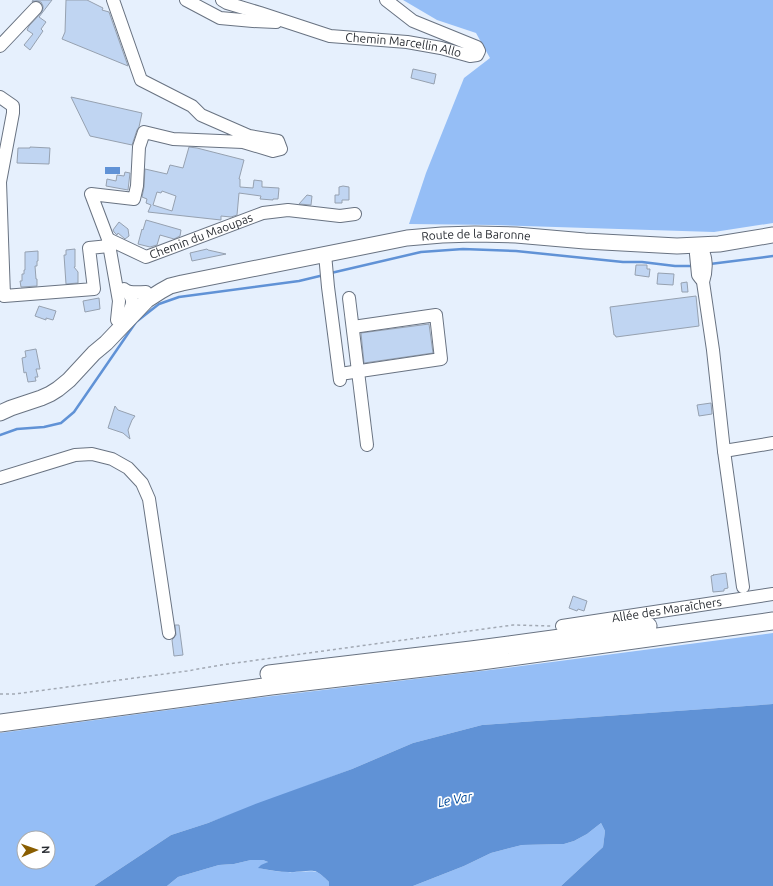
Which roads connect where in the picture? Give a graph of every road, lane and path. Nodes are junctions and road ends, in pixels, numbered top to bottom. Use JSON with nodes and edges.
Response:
{"nodes":[{"id":1,"x":113,"y":0,"type":"edge"},
{"id":2,"x":186,"y":0,"type":"edge"},
{"id":3,"x":222,"y":0,"type":"edge"},
{"id":4,"x":386,"y":0,"type":"edge"},
{"id":5,"x":36,"y":8,"type":"dead end"},
{"id":6,"x":289,"y":22,"type":"junction"},
{"id":7,"x":0,"y":46,"type":"edge"},
{"id":8,"x":0,"y":97,"type":"edge"},
{"id":9,"x":0,"y":182,"type":"edge"},
{"id":10,"x":355,"y":214,"type":"dead end"},
{"id":11,"x":773,"y":235,"type":"edge"},
{"id":12,"x":108,"y":242,"type":"junction"},
{"id":13,"x":700,"y":246,"type":"junction"},
{"id":14,"x":325,"y":254,"type":"junction"},
{"id":15,"x":349,"y":298,"type":"dead end"},
{"id":16,"x":133,"y":300,"type":"junction"},
{"id":17,"x":118,"y":325,"type":"junction"},
{"id":18,"x":352,"y":327,"type":"junction"},
{"id":19,"x":358,"y":371,"type":"junction"},
{"id":20,"x":0,"y":413,"type":"edge"},
{"id":21,"x":773,"y":443,"type":"edge"},
{"id":22,"x":367,"y":445,"type":"dead end"},
{"id":23,"x":724,"y":451,"type":"junction"},
{"id":24,"x":0,"y":478,"type":"edge"},
{"id":25,"x":744,"y":587,"type":"dead end"},
{"id":26,"x":773,"y":594,"type":"edge"},
{"id":27,"x":773,"y":610,"type":"edge"},
{"id":28,"x":773,"y":621,"type":"edge"},
{"id":29,"x":562,"y":626,"type":"joint"},
{"id":30,"x":169,"y":633,"type":"dead end"},
{"id":31,"x":0,"y":694,"type":"edge"},
{"id":32,"x":0,"y":711,"type":"edge"},
{"id":33,"x":0,"y":723,"type":"edge"}],
"edges":[{"from":1,"to":12,"type":"street"},
{"from":2,"to":6,"type":"street"},
{"from":3,"to":6,"type":"street","name":"Chemin Marcellin Allo"},
{"from":4,"to":6,"type":"street","name":"Chemin Marcellin Allo"},
{"from":5,"to":7,"type":"street"},
{"from":8,"to":9,"type":"street"},
{"from":9,"to":12,"type":"street"},
{"from":10,"to":12,"type":"street","name":"Chemin du Maoupas"},
{"from":11,"to":13,"type":"main road","name":"Route de la Baronne"},
{"from":12,"to":16,"type":"street"},
{"from":13,"to":14,"type":"main road","name":"Route de la Baronne"},
{"from":13,"to":23,"type":"street"},
{"from":14,"to":16,"type":"main road","name":"Route de la Baronne"},
{"from":14,"to":19,"type":"street"},
{"from":15,"to":18,"type":"street"},
{"from":16,"to":17,"type":"main road","name":"Route de la Baronne"},
{"from":16,"to":17,"type":"street"},
{"from":17,"to":20,"type":"main road","name":"Route de la Baronne"},
{"from":18,"to":19,"type":"street"},
{"from":18,"to":19,"type":"street"},
{"from":19,"to":22,"type":"street"},
{"from":21,"to":23,"type":"street"},
{"from":23,"to":25,"type":"street"},
{"from":24,"to":30,"type":"street"},
{"from":26,"to":29,"type":"street","name":"Allée des Maraîchers"},
{"from":27,"to":32,"type":"highway"},
{"from":28,"to":33,"type":"highway"},
{"from":29,"to":31,"type":"path"}]}
